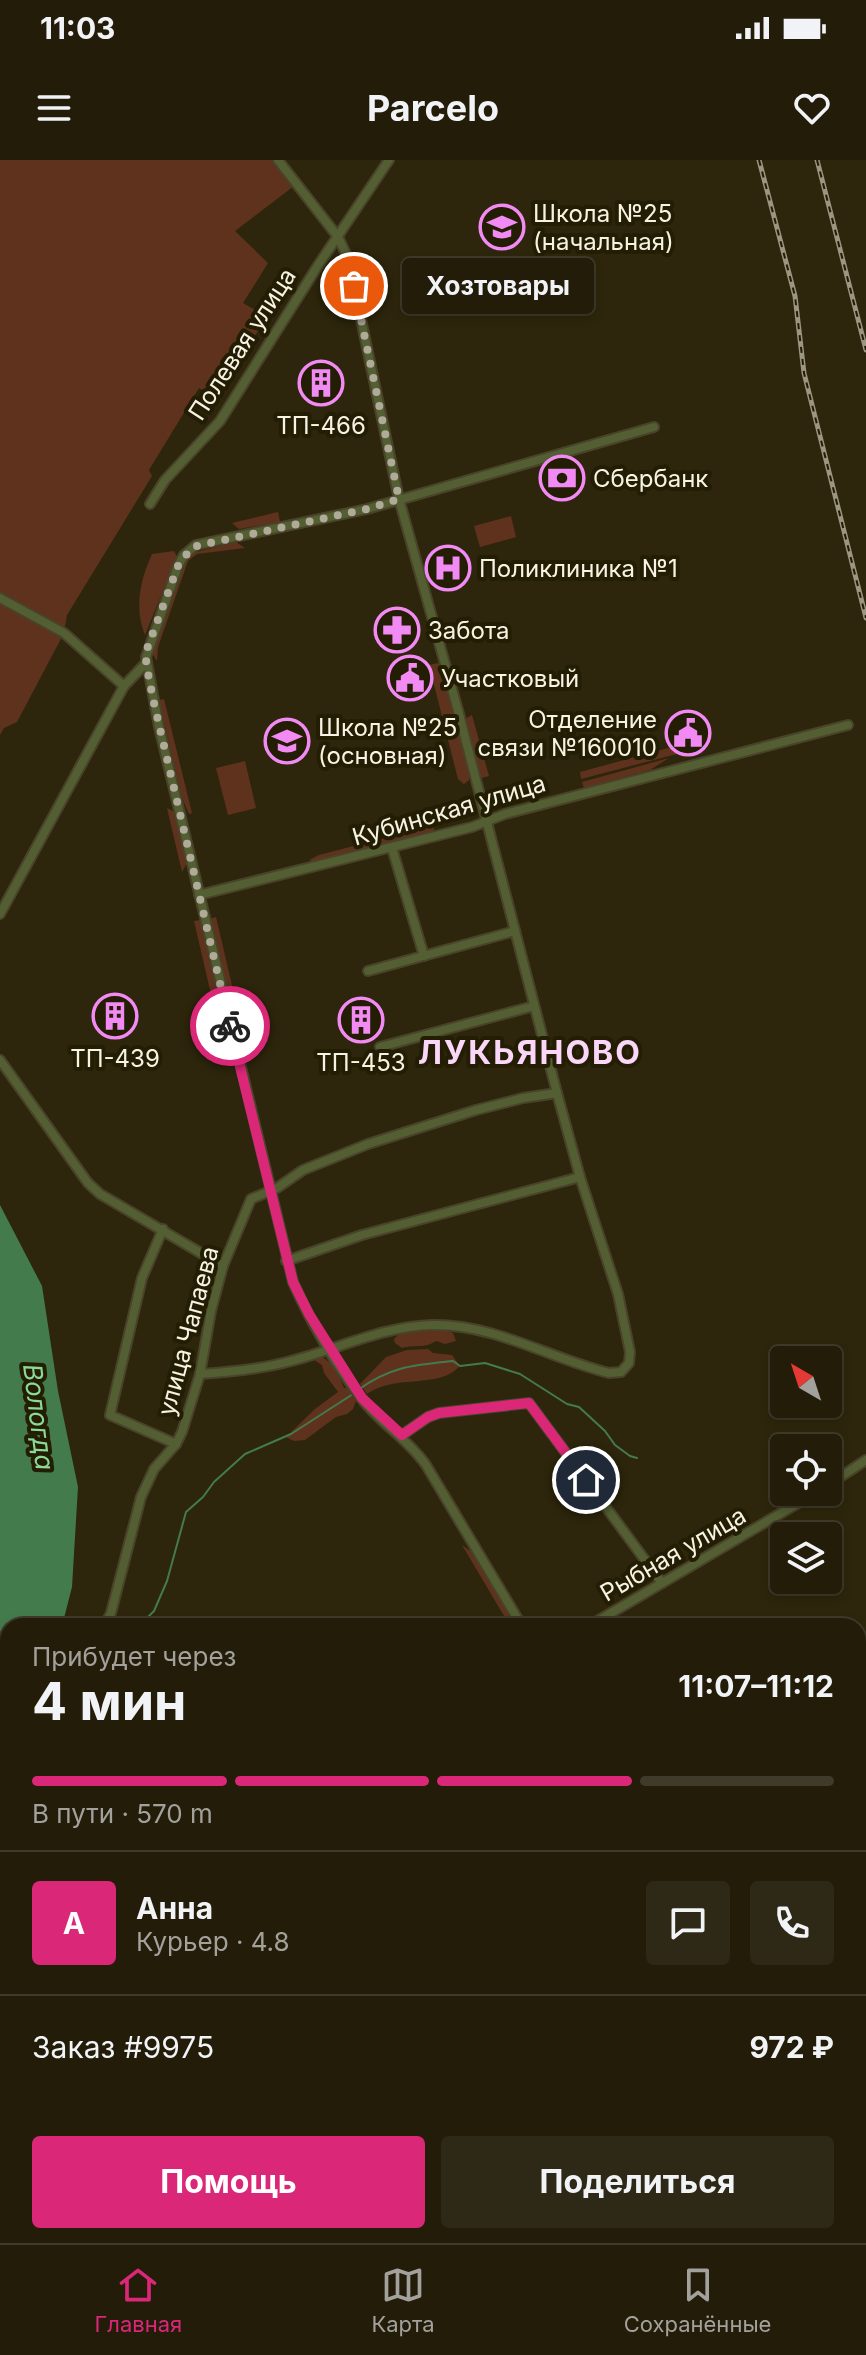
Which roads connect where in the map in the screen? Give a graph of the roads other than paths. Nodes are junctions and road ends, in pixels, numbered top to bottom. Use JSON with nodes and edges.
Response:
{"nodes":[{"id":1,"x":278,"y":160,"type":"edge"},
{"id":2,"x":389,"y":160,"type":"edge"},
{"id":3,"x":338,"y":237,"type":"junction"},
{"id":4,"x":654,"y":427,"type":"dead end"},
{"id":5,"x":399,"y":499,"type":"junction"},
{"id":6,"x":150,"y":504,"type":"dead end"},
{"id":7,"x":0,"y":598,"type":"edge"},
{"id":8,"x":146,"y":663,"type":"junction"},
{"id":9,"x":124,"y":686,"type":"junction"},
{"id":10,"x":848,"y":725,"type":"dead end"},
{"id":11,"x":486,"y":822,"type":"junction"},
{"id":12,"x":392,"y":848,"type":"junction"},
{"id":13,"x":199,"y":895,"type":"junction"},
{"id":14,"x":0,"y":914,"type":"edge"},
{"id":15,"x":515,"y":931,"type":"junction"},
{"id":16,"x":424,"y":956,"type":"junction"},
{"id":17,"x":368,"y":971,"type":"dead end"},
{"id":18,"x":534,"y":1006,"type":"junction"},
{"id":19,"x":380,"y":1047,"type":"dead end"},
{"id":20,"x":0,"y":1060,"type":"edge"},
{"id":21,"x":557,"y":1093,"type":"junction"},
{"id":22,"x":580,"y":1177,"type":"junction"},
{"id":23,"x":269,"y":1190,"type":"junction"},
{"id":24,"x":163,"y":1229,"type":"junction"},
{"id":25,"x":286,"y":1261,"type":"junction"},
{"id":26,"x":223,"y":1266,"type":"junction"},
{"id":27,"x":329,"y":1347,"type":"junction"},
{"id":28,"x":200,"y":1374,"type":"junction"},
{"id":29,"x":402,"y":1435,"type":"junction"},
{"id":30,"x":176,"y":1444,"type":"junction"},
{"id":31,"x":866,"y":1460,"type":"edge"},
{"id":32,"x":842,"y":1476,"type":"edge"},
{"id":33,"x":793,"y":1506,"type":"edge"},
{"id":34,"x":662,"y":1583,"type":"junction"},
{"id":35,"x":108,"y":1618,"type":"edge"},
{"id":36,"x":517,"y":1618,"type":"edge"},
{"id":37,"x":603,"y":1618,"type":"edge"}],
"edges":[{"from":1,"to":3,"type":"street"},
{"from":2,"to":3,"type":"street","name":"Полевая улица"},
{"from":3,"to":5,"type":"street"},
{"from":3,"to":6,"type":"street","name":"Полевая улица"},
{"from":4,"to":5,"type":"street"},
{"from":5,"to":8,"type":"street"},
{"from":5,"to":11,"type":"street"},
{"from":7,"to":9,"type":"street"},
{"from":8,"to":9,"type":"street"},
{"from":8,"to":13,"type":"street"},
{"from":9,"to":14,"type":"street"},
{"from":10,"to":11,"type":"street","name":"Кубинская улица"},
{"from":11,"to":12,"type":"street","name":"Кубинская улица"},
{"from":11,"to":15,"type":"street"},
{"from":12,"to":13,"type":"street","name":"Кубинская улица"},
{"from":12,"to":16,"type":"street"},
{"from":13,"to":23,"type":"street"},
{"from":15,"to":16,"type":"street"},
{"from":15,"to":18,"type":"street"},
{"from":16,"to":17,"type":"street"},
{"from":18,"to":19,"type":"street"},
{"from":18,"to":21,"type":"street"},
{"from":20,"to":24,"type":"street"},
{"from":21,"to":22,"type":"street"},
{"from":21,"to":23,"type":"street","name":"улица Чапаева"},
{"from":22,"to":25,"type":"street"},
{"from":22,"to":27,"type":"street"},
{"from":23,"to":25,"type":"street"},
{"from":23,"to":26,"type":"street","name":"улица Чапаева"},
{"from":24,"to":26,"type":"street"},
{"from":24,"to":30,"type":"street"},
{"from":25,"to":27,"type":"street"},
{"from":26,"to":28,"type":"street","name":"улица Чапаева"},
{"from":27,"to":28,"type":"street"},
{"from":27,"to":29,"type":"street"},
{"from":28,"to":30,"type":"street","name":"улица Чапаева"},
{"from":29,"to":34,"type":"street"},
{"from":29,"to":36,"type":"street"},
{"from":30,"to":35,"type":"street","name":"улица Чапаева"},
{"from":31,"to":32,"type":"street"},
{"from":33,"to":34,"type":"street","name":"Рыбная улица"},
{"from":34,"to":37,"type":"street","name":"Рыбная улица"}]}
